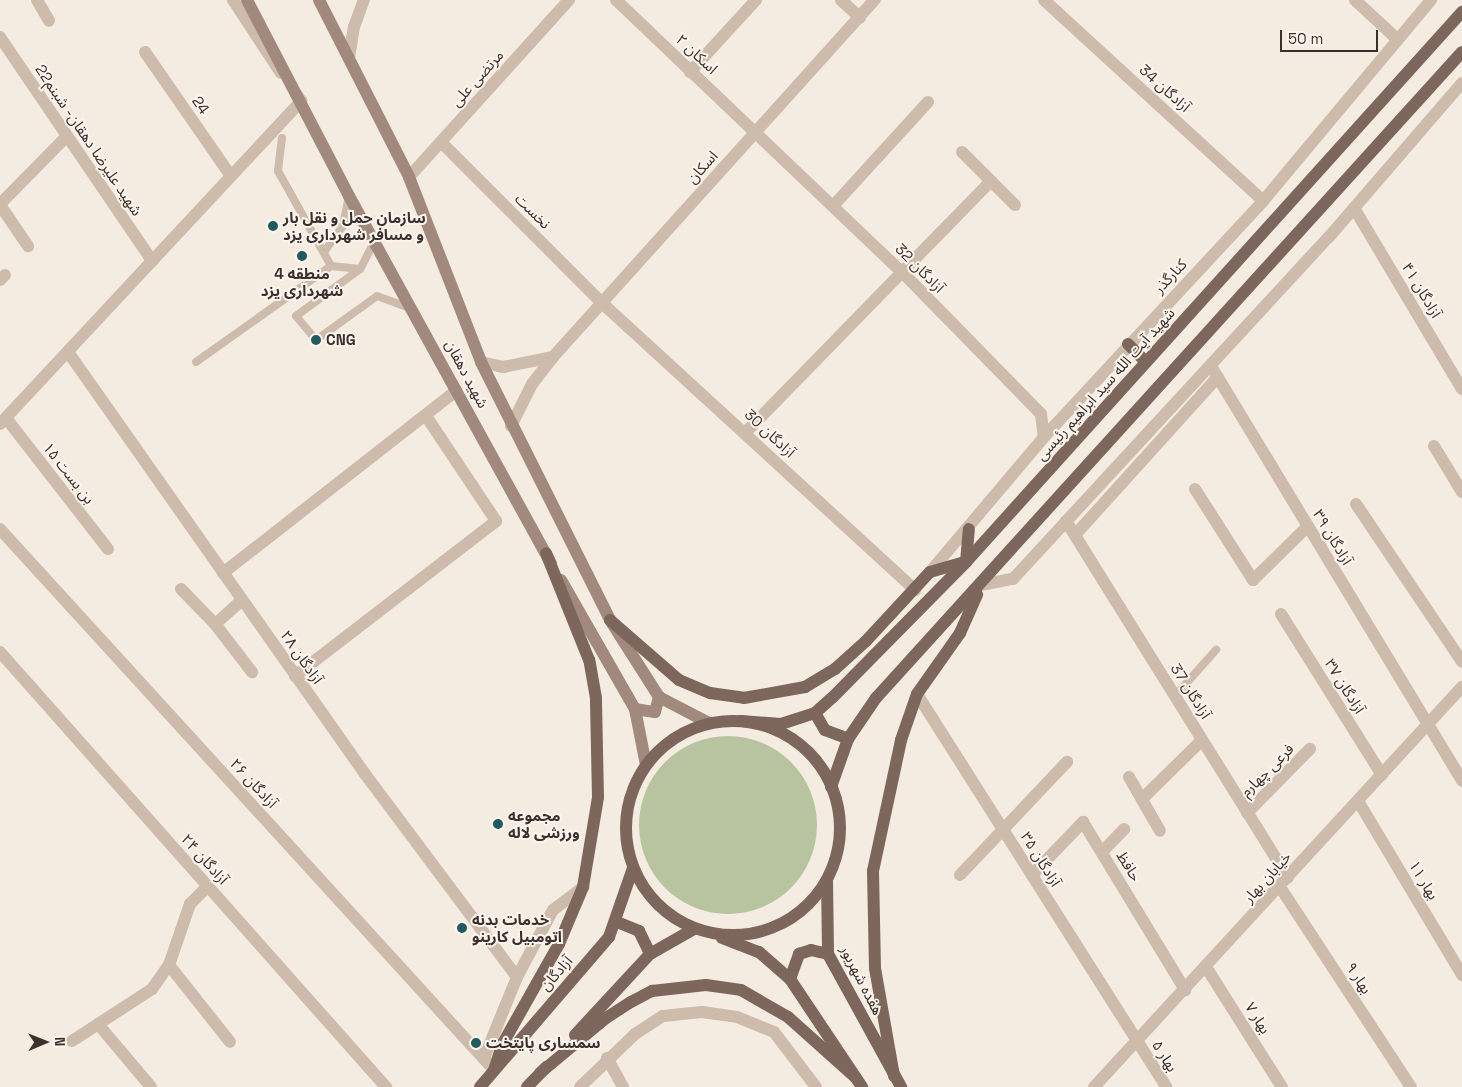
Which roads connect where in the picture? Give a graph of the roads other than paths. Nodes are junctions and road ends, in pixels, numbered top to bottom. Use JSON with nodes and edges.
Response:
{"nodes":[{"id":1,"x":37,"y":0,"type":"edge"},
{"id":2,"x":233,"y":0,"type":"edge"},
{"id":3,"x":247,"y":0,"type":"edge"},
{"id":4,"x":319,"y":0,"type":"edge"},
{"id":5,"x":364,"y":0,"type":"edge"},
{"id":6,"x":569,"y":0,"type":"edge"},
{"id":7,"x":616,"y":0,"type":"edge"},
{"id":8,"x":756,"y":0,"type":"edge"},
{"id":9,"x":841,"y":0,"type":"edge"},
{"id":10,"x":876,"y":0,"type":"edge"},
{"id":11,"x":1044,"y":0,"type":"edge"},
{"id":12,"x":1355,"y":0,"type":"edge"},
{"id":13,"x":1431,"y":0,"type":"edge"},
{"id":14,"x":1462,"y":12,"type":"edge"},
{"id":15,"x":860,"y":18,"type":"junction"},
{"id":16,"x":49,"y":21,"type":"dead end"},
{"id":17,"x":1396,"y":38,"type":"junction"},
{"id":18,"x":0,"y":39,"type":"edge"},
{"id":19,"x":145,"y":52,"type":"dead end"},
{"id":20,"x":1462,"y":52,"type":"edge"},
{"id":21,"x":349,"y":58,"type":"junction"},
{"id":22,"x":690,"y":72,"type":"junction"},
{"id":23,"x":1462,"y":83,"type":"edge"},
{"id":24,"x":301,"y":101,"type":"junction"},
{"id":25,"x":928,"y":102,"type":"dead end"},
{"id":26,"x":757,"y":131,"type":"junction"},
{"id":27,"x":67,"y":136,"type":"junction"},
{"id":28,"x":282,"y":138,"type":"dead end"},
{"id":29,"x":441,"y":142,"type":"junction"},
{"id":30,"x":962,"y":152,"type":"dead end"},
{"id":31,"x":231,"y":176,"type":"junction"},
{"id":32,"x":409,"y":177,"type":"junction"},
{"id":33,"x":991,"y":181,"type":"junction"},
{"id":34,"x":349,"y":196,"type":"junction"},
{"id":35,"x":1263,"y":201,"type":"junction"},
{"id":36,"x":0,"y":205,"type":"edge"},
{"id":37,"x":1014,"y":205,"type":"dead end"},
{"id":38,"x":833,"y":206,"type":"junction"},
{"id":39,"x":1354,"y":208,"type":"junction"},
{"id":40,"x":374,"y":242,"type":"junction"},
{"id":41,"x":28,"y":246,"type":"dead end"},
{"id":42,"x":324,"y":252,"type":"junction"},
{"id":43,"x":152,"y":261,"type":"junction"},
{"id":44,"x":331,"y":266,"type":"junction"},
{"id":45,"x":360,"y":269,"type":"junction"},
{"id":46,"x":904,"y":273,"type":"junction"},
{"id":47,"x":602,"y":303,"type":"junction"},
{"id":48,"x":420,"y":319,"type":"junction"},
{"id":49,"x":1128,"y":344,"type":"junction"},
{"id":50,"x":68,"y":352,"type":"junction"},
{"id":51,"x":553,"y":357,"type":"junction"},
{"id":52,"x":196,"y":362,"type":"dead end"},
{"id":53,"x":481,"y":362,"type":"junction"},
{"id":54,"x":1146,"y":362,"type":"junction"},
{"id":55,"x":1211,"y":366,"type":"junction"},
{"id":56,"x":1218,"y":377,"type":"junction"},
{"id":57,"x":1462,"y":389,"type":"edge"},
{"id":58,"x":456,"y":391,"type":"junction"},
{"id":59,"x":426,"y":416,"type":"junction"},
{"id":60,"x":3,"y":421,"type":"edge"},
{"id":61,"x":512,"y":426,"type":"junction"},
{"id":62,"x":745,"y":433,"type":"junction"},
{"id":63,"x":1044,"y":437,"type":"junction"},
{"id":64,"x":1434,"y":446,"type":"dead end"},
{"id":65,"x":1195,"y":489,"type":"dead end"},
{"id":66,"x":1462,"y":492,"type":"edge"},
{"id":67,"x":1356,"y":504,"type":"dead end"},
{"id":68,"x":1066,"y":521,"type":"junction"},
{"id":69,"x":1308,"y":526,"type":"junction"},
{"id":70,"x":0,"y":529,"type":"edge"},
{"id":71,"x":969,"y":529,"type":"junction"},
{"id":72,"x":1074,"y":535,"type":"junction"},
{"id":73,"x":108,"y":548,"type":"dead end"},
{"id":74,"x":546,"y":553,"type":"junction"},
{"id":75,"x":966,"y":562,"type":"junction"},
{"id":76,"x":930,"y":572,"type":"junction"},
{"id":77,"x":223,"y":573,"type":"junction"},
{"id":78,"x":981,"y":585,"type":"junction"},
{"id":79,"x":181,"y":589,"type":"dead end"},
{"id":80,"x":915,"y":590,"type":"junction"},
{"id":81,"x":242,"y":600,"type":"junction"},
{"id":82,"x":1281,"y":614,"type":"dead end"},
{"id":83,"x":610,"y":620,"type":"junction"},
{"id":84,"x":215,"y":624,"type":"junction"},
{"id":85,"x":1216,"y":650,"type":"dead end"},
{"id":86,"x":0,"y":652,"type":"edge"},
{"id":87,"x":1462,"y":662,"type":"edge"},
{"id":88,"x":252,"y":672,"type":"dead end"},
{"id":89,"x":295,"y":676,"type":"junction"},
{"id":90,"x":1462,"y":687,"type":"edge"},
{"id":91,"x":917,"y":694,"type":"junction"},
{"id":92,"x":1175,"y":696,"type":"junction"},
{"id":93,"x":659,"y":697,"type":"junction"},
{"id":94,"x":635,"y":709,"type":"junction"},
{"id":95,"x":815,"y":713,"type":"junction"},
{"id":96,"x":741,"y":721,"type":"junction"},
{"id":97,"x":710,"y":723,"type":"junction"},
{"id":98,"x":1428,"y":724,"type":"junction"},
{"id":99,"x":848,"y":739,"type":"junction"},
{"id":100,"x":1202,"y":740,"type":"junction"},
{"id":101,"x":1310,"y":749,"type":"dead end"},
{"id":102,"x":1067,"y":762,"type":"dead end"},
{"id":103,"x":646,"y":765,"type":"junction"},
{"id":104,"x":1382,"y":775,"type":"junction"},
{"id":105,"x":1129,"y":777,"type":"dead end"},
{"id":106,"x":1462,"y":781,"type":"edge"},
{"id":107,"x":831,"y":787,"type":"junction"},
{"id":108,"x":1142,"y":799,"type":"junction"},
{"id":109,"x":1358,"y":801,"type":"junction"},
{"id":110,"x":1247,"y":813,"type":"junction"},
{"id":111,"x":1002,"y":829,"type":"junction"},
{"id":112,"x":1124,"y":829,"type":"dead end"},
{"id":113,"x":1160,"y":831,"type":"dead end"},
{"id":114,"x":1102,"y":852,"type":"junction"},
{"id":115,"x":633,"y":868,"type":"junction"},
{"id":116,"x":960,"y":875,"type":"dead end"},
{"id":117,"x":1032,"y":875,"type":"junction"},
{"id":118,"x":827,"y":880,"type":"junction"},
{"id":119,"x":1284,"y":883,"type":"junction"},
{"id":120,"x":208,"y":886,"type":"junction"},
{"id":121,"x":583,"y":887,"type":"junction"},
{"id":122,"x":617,"y":922,"type":"junction"},
{"id":123,"x":694,"y":929,"type":"junction"},
{"id":124,"x":713,"y":934,"type":"junction"},
{"id":125,"x":650,"y":954,"type":"junction"},
{"id":126,"x":828,"y":954,"type":"junction"},
{"id":127,"x":169,"y":966,"type":"junction"},
{"id":128,"x":1206,"y":967,"type":"junction"},
{"id":129,"x":1462,"y":975,"type":"edge"},
{"id":130,"x":517,"y":977,"type":"junction"},
{"id":131,"x":790,"y":979,"type":"junction"},
{"id":132,"x":1185,"y":990,"type":"junction"},
{"id":133,"x":98,"y":1024,"type":"junction"},
{"id":134,"x":72,"y":1041,"type":"dead end"},
{"id":135,"x":230,"y":1042,"type":"dead end"},
{"id":136,"x":1137,"y":1042,"type":"junction"},
{"id":137,"x":484,"y":1058,"type":"junction"},
{"id":138,"x":607,"y":1058,"type":"junction"},
{"id":139,"x":494,"y":1070,"type":"junction"},
{"id":140,"x":540,"y":1073,"type":"junction"},
{"id":141,"x":894,"y":1076,"type":"junction"},
{"id":142,"x":858,"y":1082,"type":"edge"},
{"id":143,"x":151,"y":1087,"type":"edge"},
{"id":144,"x":386,"y":1087,"type":"edge"},
{"id":145,"x":480,"y":1087,"type":"edge"},
{"id":146,"x":527,"y":1087,"type":"edge"},
{"id":147,"x":580,"y":1087,"type":"edge"},
{"id":148,"x":623,"y":1087,"type":"edge"},
{"id":149,"x":816,"y":1087,"type":"edge"},
{"id":150,"x":901,"y":1087,"type":"edge"},
{"id":151,"x":1094,"y":1087,"type":"edge"},
{"id":152,"x":1166,"y":1087,"type":"edge"},
{"id":153,"x":1282,"y":1087,"type":"edge"},
{"id":154,"x":1411,"y":1087,"type":"edge"}],
"edges":[{"from":1,"to":16,"type":"street"},
{"from":2,"to":24,"type":"street"},
{"from":3,"to":24,"type":"main road","name":"شهید دهقان"},
{"from":4,"to":21,"type":"main road","name":"شهید دهقان"},
{"from":5,"to":21,"type":"street"},
{"from":6,"to":29,"type":"street","name":"مرتضی علی"},
{"from":7,"to":22,"type":"street","name":"اسکان ۲"},
{"from":8,"to":22,"type":"street"},
{"from":9,"to":15,"type":"street"},
{"from":10,"to":15,"type":"street","name":"اسکان"},
{"from":11,"to":35,"type":"street","name":"آزادگان 34"},
{"from":12,"to":17,"type":"street"},
{"from":13,"to":17,"type":"street","name":"کنارگذر"},
{"from":14,"to":54,"type":"main road","name":"شهید آیت الله سید ابراهیم رئیسی"},
{"from":15,"to":26,"type":"street","name":"اسکان"},
{"from":17,"to":35,"type":"street","name":"کنارگذر"},
{"from":18,"to":27,"type":"street","name":"شهید علیرضا دهقان- شبنم22"},
{"from":19,"to":31,"type":"street","name":"24"},
{"from":20,"to":78,"type":"main road"},
{"from":21,"to":32,"type":"main road","name":"شهید دهقان"},
{"from":22,"to":26,"type":"street","name":"اسکان ۲"},
{"from":23,"to":39,"type":"street"},
{"from":24,"to":31,"type":"street"},
{"from":24,"to":34,"type":"main road","name":"شهید دهقان"},
{"from":25,"to":38,"type":"street"},
{"from":26,"to":38,"type":"street","name":"آزادگان 32"},
{"from":26,"to":47,"type":"street","name":"اسکان"},
{"from":27,"to":36,"type":"street"},
{"from":27,"to":43,"type":"street","name":"شهید علیرضا دهقان- شبنم22"},
{"from":28,"to":42,"type":"lane"},
{"from":29,"to":32,"type":"street","name":"مرتضی علی"},
{"from":29,"to":47,"type":"street","name":"نخست"},
{"from":30,"to":33,"type":"street"},
{"from":31,"to":43,"type":"street"},
{"from":32,"to":53,"type":"main road","name":"شهید دهقان"},
{"from":33,"to":37,"type":"street"},
{"from":33,"to":46,"type":"street"},
{"from":34,"to":40,"type":"main road","name":"شهید دهقان"},
{"from":34,"to":42,"type":"lane"},
{"from":35,"to":49,"type":"street","name":"کنارگذر"},
{"from":36,"to":41,"type":"street"},
{"from":38,"to":46,"type":"street","name":"آزادگان 32"},
{"from":39,"to":55,"type":"street"},
{"from":39,"to":57,"type":"street","name":"آزادگان ۴۱"},
{"from":40,"to":45,"type":"lane"},
{"from":40,"to":48,"type":"main road","name":"شهید دهقان"},
{"from":42,"to":44,"type":"lane"},
{"from":43,"to":50,"type":"street"},
{"from":44,"to":45,"type":"lane"},
{"from":44,"to":52,"type":"lane"},
{"from":45,"to":48,"type":"lane"},
{"from":46,"to":62,"type":"street"},
{"from":46,"to":63,"type":"street","name":"آزادگان 32"},
{"from":47,"to":51,"type":"street","name":"اسکان"},
{"from":47,"to":62,"type":"street","name":"آزادگان 30"},
{"from":48,"to":58,"type":"main road","name":"شهید دهقان"},
{"from":49,"to":54,"type":"main road"},
{"from":49,"to":63,"type":"street","name":"کنارگذر"},
{"from":50,"to":60,"type":"street"},
{"from":50,"to":77,"type":"street","name":"۲۸ آزادگان"},
{"from":51,"to":53,"type":"street"},
{"from":51,"to":61,"type":"street","name":"اسکان"},
{"from":53,"to":61,"type":"main road","name":"شهید دهقان"},
{"from":54,"to":75,"type":"main road","name":"شهید آیت الله سید ابراهیم رئیسی"},
{"from":55,"to":56,"type":"street","name":"آزادگان ۳۹"},
{"from":55,"to":68,"type":"street"},
{"from":56,"to":69,"type":"street","name":"آزادگان ۳۹"},
{"from":56,"to":72,"type":"street"},
{"from":58,"to":59,"type":"street"},
{"from":58,"to":74,"type":"main road","name":"شهید دهقان"},
{"from":59,"to":77,"type":"street"},
{"from":59,"to":89,"type":"street"},
{"from":60,"to":73,"type":"street","name":"بن بست ۱۵"},
{"from":61,"to":83,"type":"main road","name":"شهید دهقان"},
{"from":62,"to":80,"type":"street","name":"آزادگان 30"},
{"from":63,"to":71,"type":"street","name":"کنارگذر"},
{"from":64,"to":66,"type":"street"},
{"from":65,"to":69,"type":"street"},
{"from":67,"to":87,"type":"street"},
{"from":68,"to":72,"type":"street","name":"آزادگان 37"},
{"from":68,"to":78,"type":"street"},
{"from":69,"to":98,"type":"street","name":"آزادگان ۳۹"},
{"from":70,"to":137,"type":"street","name":"۲۶ آزادگان"},
{"from":71,"to":75,"type":"main road"},
{"from":71,"to":76,"type":"street","name":"کنارگذر"},
{"from":72,"to":92,"type":"street","name":"آزادگان 37"},
{"from":74,"to":94,"type":"main road","name":"شهید دهقان"},
{"from":74,"to":121,"type":"main road"},
{"from":75,"to":76,"type":"main road"},
{"from":75,"to":95,"type":"main road","name":"شهید آیت الله سید ابراهیم رئیسی"},
{"from":76,"to":80,"type":"main road"},
{"from":77,"to":81,"type":"street","name":"۲۸ آزادگان"},
{"from":78,"to":91,"type":"main road"},
{"from":78,"to":99,"type":"main road"},
{"from":79,"to":84,"type":"street"},
{"from":80,"to":83,"type":"main road"},
{"from":81,"to":84,"type":"street"},
{"from":81,"to":89,"type":"street","name":"۲۸ آزادگان"},
{"from":82,"to":104,"type":"street","name":"آزادگان ۳۷"},
{"from":83,"to":93,"type":"main road","name":"شهید دهقان"},
{"from":84,"to":88,"type":"street"},
{"from":85,"to":92,"type":"lane"},
{"from":86,"to":120,"type":"street","name":"۲۴ آزادگان"},
{"from":89,"to":130,"type":"street","name":"۲۸ آزادگان"},
{"from":90,"to":98,"type":"street","name":"خیابان بهار"},
{"from":91,"to":111,"type":"street","name":"آزادگان ۳۵"},
{"from":91,"to":141,"type":"main road"},
{"from":92,"to":100,"type":"street","name":"آزادگان 37"},
{"from":93,"to":94,"type":"main road"},
{"from":93,"to":97,"type":"main road"},
{"from":94,"to":103,"type":"main road","name":"شهید دهقان"},
{"from":95,"to":96,"type":"main road","name":"شهید آیت الله سید ابراهیم رئیسی"},
{"from":95,"to":99,"type":"main road"},
{"from":96,"to":97,"type":"main road"},
{"from":96,"to":107,"type":"main road"},
{"from":97,"to":103,"type":"main road"},
{"from":98,"to":104,"type":"street","name":"خیابان بهار"},
{"from":98,"to":106,"type":"street","name":"آزادگان ۳۹"},
{"from":99,"to":107,"type":"main road"},
{"from":100,"to":108,"type":"street"},
{"from":100,"to":110,"type":"street","name":"آزادگان 37"},
{"from":101,"to":110,"type":"street","name":"فرعی چهارم"},
{"from":102,"to":111,"type":"street"},
{"from":103,"to":115,"type":"main road"},
{"from":104,"to":109,"type":"street","name":"خیابان بهار"},
{"from":105,"to":108,"type":"street"},
{"from":107,"to":118,"type":"main road"},
{"from":108,"to":113,"type":"street"},
{"from":109,"to":119,"type":"street","name":"خیابان بهار"},
{"from":109,"to":129,"type":"street","name":"بهار ۱۱"},
{"from":110,"to":119,"type":"street","name":"آزادگان 37"},
{"from":111,"to":116,"type":"street"},
{"from":111,"to":117,"type":"street","name":"آزادگان ۳۵"},
{"from":112,"to":114,"type":"street"},
{"from":114,"to":117,"type":"street","name":"حافظ"},
{"from":114,"to":132,"type":"street","name":"حافظ"},
{"from":115,"to":122,"type":"main road","name":"آزادگان"},
{"from":115,"to":123,"type":"main road"},
{"from":117,"to":136,"type":"street","name":"آزادگان ۳۵"},
{"from":118,"to":124,"type":"main road"},
{"from":118,"to":126,"type":"main road","name":"هفده شهریور"},
{"from":119,"to":128,"type":"street","name":"خیابان بهار"},
{"from":119,"to":154,"type":"street","name":"بهار ۹"},
{"from":120,"to":127,"type":"street"},
{"from":120,"to":144,"type":"street","name":"۲۴ آزادگان"},
{"from":121,"to":130,"type":"street"},
{"from":121,"to":139,"type":"main road"},
{"from":122,"to":125,"type":"main road"},
{"from":122,"to":139,"type":"main road","name":"آزادگان"},
{"from":123,"to":124,"type":"main road"},
{"from":123,"to":125,"type":"main road"},
{"from":124,"to":131,"type":"main road"},
{"from":125,"to":140,"type":"main road"},
{"from":126,"to":131,"type":"main road"},
{"from":126,"to":141,"type":"main road","name":"هفده شهریور"},
{"from":127,"to":133,"type":"street"},
{"from":127,"to":135,"type":"street"},
{"from":128,"to":132,"type":"street","name":"خیابان بهار"},
{"from":128,"to":153,"type":"street","name":"بهار ۷"},
{"from":130,"to":137,"type":"street"},
{"from":131,"to":142,"type":"main road"},
{"from":132,"to":136,"type":"street","name":"خیابان بهار"},
{"from":133,"to":134,"type":"street"},
{"from":133,"to":143,"type":"street"},
{"from":136,"to":151,"type":"street","name":"خیابان بهار"},
{"from":136,"to":152,"type":"street","name":"بهار ۵"},
{"from":137,"to":139,"type":"street","name":"۲۶ آزادگان"},
{"from":138,"to":147,"type":"street"},
{"from":138,"to":148,"type":"street"},
{"from":138,"to":149,"type":"street"},
{"from":139,"to":145,"type":"main road","name":"آزادگان"},
{"from":140,"to":142,"type":"main road"},
{"from":140,"to":146,"type":"main road"},
{"from":141,"to":150,"type":"main road","name":"هفده شهریور"}]}
